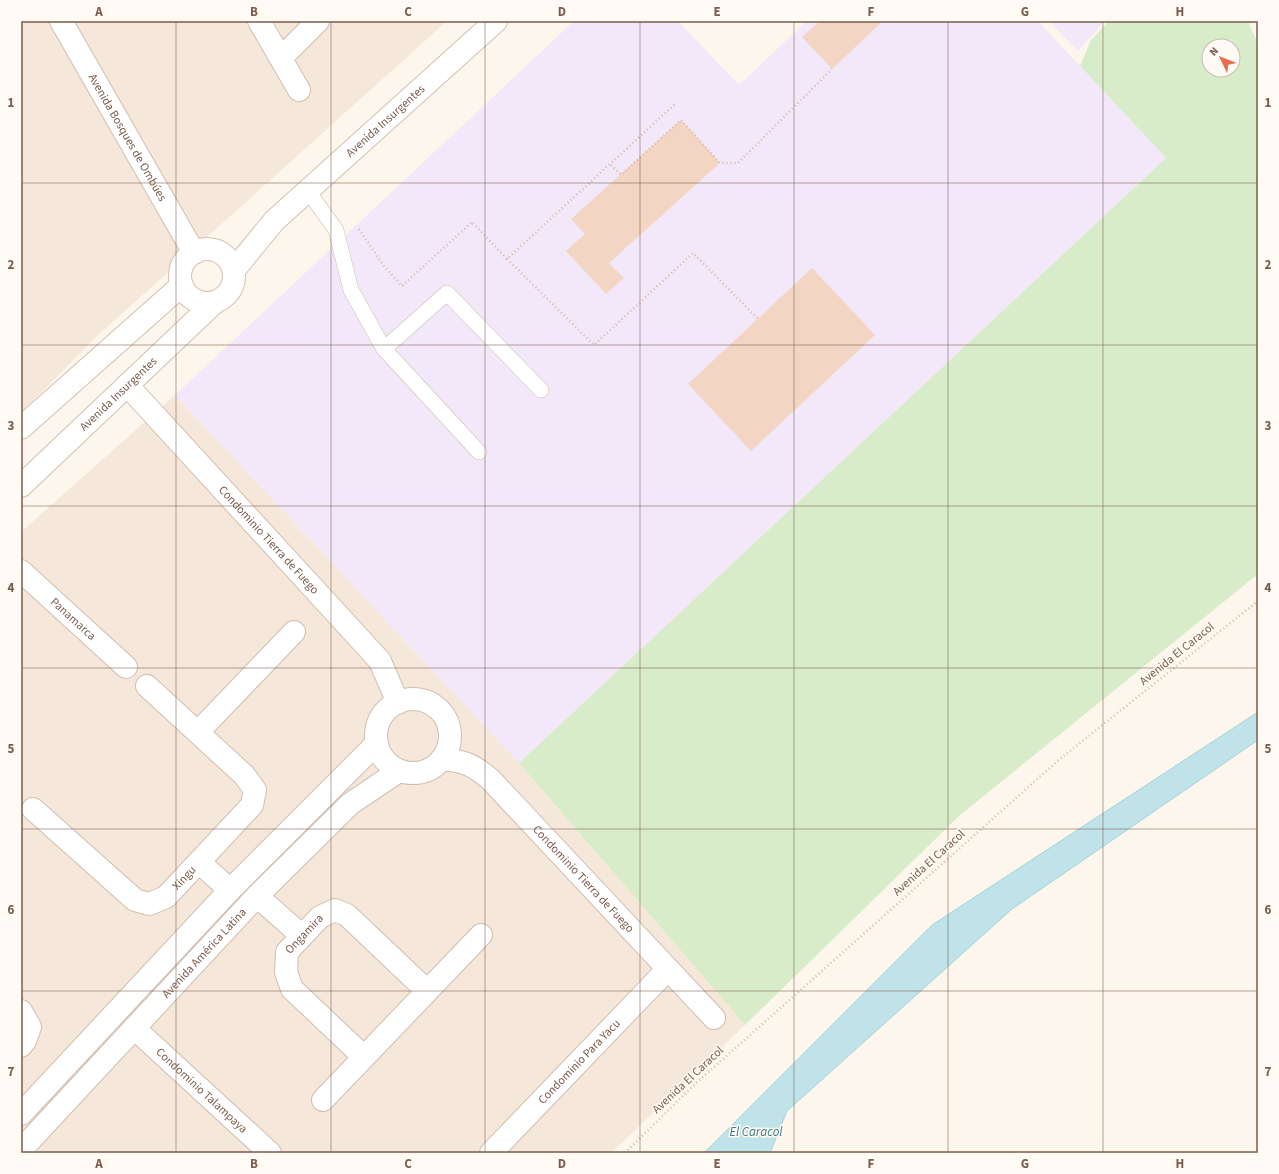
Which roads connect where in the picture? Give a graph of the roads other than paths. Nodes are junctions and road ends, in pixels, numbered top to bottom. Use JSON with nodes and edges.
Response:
{"nodes":[{"id":1,"x":61,"y":21,"type":"edge"},
{"id":2,"x":259,"y":21,"type":"edge"},
{"id":3,"x":318,"y":21,"type":"edge"},
{"id":4,"x":496,"y":21,"type":"edge"},
{"id":5,"x":281,"y":58,"type":"junction"},
{"id":6,"x":299,"y":90,"type":"dead end"},
{"id":7,"x":308,"y":191,"type":"junction"},
{"id":8,"x":274,"y":221,"type":"junction"},
{"id":9,"x":220,"y":252,"type":"junction"},
{"id":10,"x":194,"y":253,"type":"junction"},
{"id":11,"x":234,"y":270,"type":"junction"},
{"id":12,"x":182,"y":285,"type":"junction"},
{"id":13,"x":215,"y":302,"type":"junction"},
{"id":14,"x":384,"y":349,"type":"junction"},
{"id":15,"x":127,"y":385,"type":"junction"},
{"id":16,"x":541,"y":390,"type":"dead end"},
{"id":17,"x":21,"y":428,"type":"edge"},
{"id":18,"x":479,"y":452,"type":"dead end"},
{"id":19,"x":21,"y":486,"type":"edge"},
{"id":20,"x":21,"y":571,"type":"edge"},
{"id":21,"x":294,"y":632,"type":"dead end"},
{"id":22,"x":126,"y":667,"type":"dead end"},
{"id":23,"x":147,"y":686,"type":"dead end"},
{"id":24,"x":398,"y":703,"type":"junction"},
{"id":25,"x":198,"y":732,"type":"junction"},
{"id":26,"x":377,"y":743,"type":"junction"},
{"id":27,"x":442,"y":759,"type":"junction"},
{"id":28,"x":399,"y":771,"type":"junction"},
{"id":29,"x":33,"y":809,"type":"dead end"},
{"id":30,"x":199,"y":862,"type":"junction"},
{"id":31,"x":230,"y":890,"type":"junction"},
{"id":32,"x":257,"y":896,"type":"junction"},
{"id":33,"x":481,"y":934,"type":"dead end"},
{"id":34,"x":302,"y":936,"type":"junction"},
{"id":35,"x":667,"y":970,"type":"junction"},
{"id":36,"x":427,"y":991,"type":"junction"},
{"id":37,"x":21,"y":1011,"type":"edge"},
{"id":38,"x":714,"y":1018,"type":"dead end"},
{"id":39,"x":134,"y":1028,"type":"junction"},
{"id":40,"x":21,"y":1046,"type":"edge"},
{"id":41,"x":364,"y":1057,"type":"junction"},
{"id":42,"x":323,"y":1100,"type":"dead end"},
{"id":43,"x":21,"y":1114,"type":"edge"},
{"id":44,"x":21,"y":1150,"type":"edge"},
{"id":45,"x":270,"y":1153,"type":"edge"},
{"id":46,"x":491,"y":1153,"type":"edge"}],
"edges":[{"from":1,"to":10,"type":"street","name":"Avenida Bosques de Ombúes"},
{"from":2,"to":5,"type":"street"},
{"from":3,"to":5,"type":"street"},
{"from":4,"to":7,"type":"street","name":"Avenida Insurgentes"},
{"from":5,"to":6,"type":"street"},
{"from":7,"to":8,"type":"street","name":"Avenida Insurgentes"},
{"from":7,"to":14,"type":"lane"},
{"from":8,"to":9,"type":"street","name":"Avenida Insurgentes"},
{"from":8,"to":11,"type":"street","name":"Avenida Insurgentes"},
{"from":9,"to":10,"type":"street"},
{"from":9,"to":11,"type":"street"},
{"from":10,"to":12,"type":"street"},
{"from":11,"to":13,"type":"street"},
{"from":12,"to":13,"type":"street"},
{"from":12,"to":17,"type":"street"},
{"from":13,"to":15,"type":"street","name":"Avenida Insurgentes"},
{"from":14,"to":16,"type":"lane"},
{"from":14,"to":18,"type":"lane"},
{"from":15,"to":19,"type":"street","name":"Avenida Insurgentes"},
{"from":15,"to":24,"type":"street","name":"Condominio Tierra de Fuego"},
{"from":20,"to":22,"type":"street","name":"Panamarca"},
{"from":21,"to":25,"type":"street"},
{"from":23,"to":25,"type":"street","name":"Xingu"},
{"from":24,"to":26,"type":"street"},
{"from":24,"to":27,"type":"street"},
{"from":25,"to":30,"type":"street","name":"Xingu"},
{"from":26,"to":28,"type":"street"},
{"from":26,"to":31,"type":"street","name":"Avenida América Latina"},
{"from":27,"to":28,"type":"street"},
{"from":27,"to":35,"type":"street","name":"Condominio Tierra de Fuego"},
{"from":28,"to":32,"type":"street","name":"Avenida América Latina"},
{"from":29,"to":30,"type":"street","name":"Xingu"},
{"from":30,"to":31,"type":"street"},
{"from":31,"to":43,"type":"street","name":"Avenida América Latina"},
{"from":32,"to":34,"type":"street"},
{"from":32,"to":39,"type":"street","name":"Avenida América Latina"},
{"from":33,"to":36,"type":"street"},
{"from":34,"to":36,"type":"street","name":"Ongamira"},
{"from":34,"to":41,"type":"street","name":"Ongamira"},
{"from":35,"to":38,"type":"street","name":"Condominio Tierra de Fuego"},
{"from":35,"to":46,"type":"street","name":"Condominio Para Yacu"},
{"from":36,"to":41,"type":"street"},
{"from":37,"to":40,"type":"street"},
{"from":39,"to":44,"type":"street","name":"Avenida América Latina"},
{"from":39,"to":45,"type":"street","name":"Condominio Talampaya"},
{"from":41,"to":42,"type":"street"}]}
